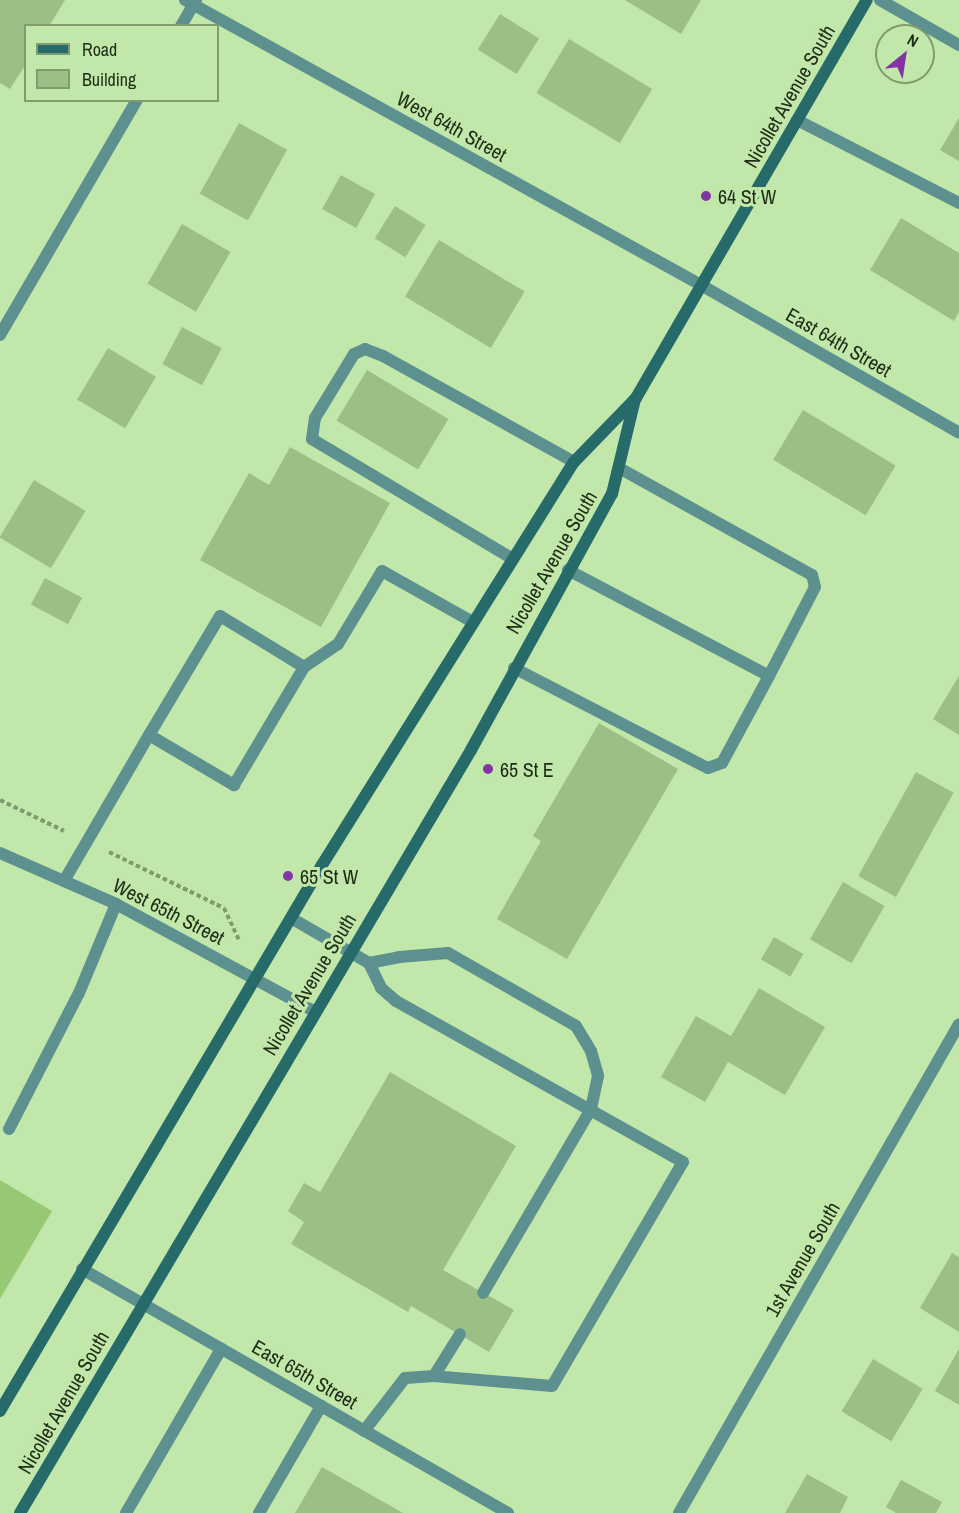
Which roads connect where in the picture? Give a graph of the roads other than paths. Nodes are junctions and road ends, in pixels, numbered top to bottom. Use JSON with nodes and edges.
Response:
{"nodes":[{"id":1,"x":867,"y":0,"type":"edge"},
{"id":2,"x":880,"y":0,"type":"edge"},
{"id":3,"x":192,"y":2,"type":"edge"},
{"id":4,"x":183,"y":24,"type":"edge"},
{"id":5,"x":959,"y":45,"type":"edge"},
{"id":6,"x":137,"y":102,"type":"edge"},
{"id":7,"x":797,"y":120,"type":"junction"},
{"id":8,"x":959,"y":203,"type":"edge"},
{"id":9,"x":701,"y":285,"type":"junction"},
{"id":10,"x":0,"y":335,"type":"edge"},
{"id":11,"x":636,"y":398,"type":"junction"},
{"id":12,"x":959,"y":433,"type":"edge"},
{"id":13,"x":574,"y":462,"type":"junction"},
{"id":14,"x":619,"y":468,"type":"junction"},
{"id":15,"x":513,"y":559,"type":"junction"},
{"id":16,"x":568,"y":570,"type":"junction"},
{"id":17,"x":473,"y":622,"type":"junction"},
{"id":18,"x":304,"y":667,"type":"junction"},
{"id":19,"x":514,"y":668,"type":"junction"},
{"id":20,"x":769,"y":676,"type":"junction"},
{"id":21,"x":148,"y":735,"type":"junction"},
{"id":22,"x":0,"y":853,"type":"edge"},
{"id":23,"x":64,"y":881,"type":"junction"},
{"id":24,"x":116,"y":904,"type":"junction"},
{"id":25,"x":291,"y":918,"type":"junction"},
{"id":26,"x":350,"y":953,"type":"junction"},
{"id":27,"x":369,"y":963,"type":"junction"},
{"id":28,"x":256,"y":977,"type":"junction"},
{"id":29,"x":316,"y":1012,"type":"junction"},
{"id":30,"x":959,"y":1023,"type":"edge"},
{"id":31,"x":591,"y":1109,"type":"junction"},
{"id":32,"x":9,"y":1129,"type":"dead end"},
{"id":33,"x":82,"y":1269,"type":"junction"},
{"id":34,"x":483,"y":1293,"type":"dead end"},
{"id":35,"x":143,"y":1304,"type":"junction"},
{"id":36,"x":459,"y":1334,"type":"dead end"},
{"id":37,"x":221,"y":1349,"type":"junction"},
{"id":38,"x":434,"y":1376,"type":"junction"},
{"id":39,"x":321,"y":1406,"type":"junction"},
{"id":40,"x":0,"y":1411,"type":"edge"},
{"id":41,"x":364,"y":1431,"type":"junction"},
{"id":42,"x":20,"y":1513,"type":"edge"},
{"id":43,"x":126,"y":1513,"type":"edge"},
{"id":44,"x":258,"y":1513,"type":"edge"},
{"id":45,"x":508,"y":1513,"type":"edge"},
{"id":46,"x":680,"y":1513,"type":"edge"}],
"edges":[{"from":1,"to":7,"type":"main road","name":"Nicollet Avenue South"},
{"from":2,"to":5,"type":"street"},
{"from":3,"to":4,"type":"street"},
{"from":3,"to":9,"type":"street","name":"West 64th Street"},
{"from":6,"to":10,"type":"street"},
{"from":7,"to":8,"type":"street"},
{"from":7,"to":9,"type":"main road","name":"Nicollet Avenue South"},
{"from":9,"to":11,"type":"main road","name":"Nicollet Avenue South"},
{"from":9,"to":12,"type":"street","name":"East 64th Street"},
{"from":11,"to":13,"type":"main road","name":"Nicollet Avenue South"},
{"from":11,"to":14,"type":"main road","name":"Nicollet Avenue South"},
{"from":13,"to":15,"type":"main road","name":"Nicollet Avenue South"},
{"from":13,"to":15,"type":"street"},
{"from":14,"to":16,"type":"main road","name":"Nicollet Avenue South"},
{"from":14,"to":20,"type":"street"},
{"from":15,"to":17,"type":"main road","name":"Nicollet Avenue South"},
{"from":16,"to":19,"type":"main road","name":"Nicollet Avenue South"},
{"from":16,"to":20,"type":"street"},
{"from":17,"to":18,"type":"street"},
{"from":17,"to":25,"type":"main road","name":"Nicollet Avenue South"},
{"from":18,"to":21,"type":"street"},
{"from":18,"to":21,"type":"street"},
{"from":19,"to":20,"type":"street"},
{"from":19,"to":26,"type":"main road","name":"Nicollet Avenue South"},
{"from":21,"to":23,"type":"street"},
{"from":22,"to":23,"type":"street","name":"West 65th Street"},
{"from":23,"to":24,"type":"street","name":"West 65th Street"},
{"from":24,"to":28,"type":"street","name":"West 65th Street"},
{"from":24,"to":32,"type":"street"},
{"from":25,"to":26,"type":"street"},
{"from":25,"to":28,"type":"main road","name":"Nicollet Avenue South"},
{"from":26,"to":27,"type":"street"},
{"from":26,"to":29,"type":"main road","name":"Nicollet Avenue South"},
{"from":27,"to":31,"type":"street"},
{"from":27,"to":31,"type":"street"},
{"from":28,"to":29,"type":"street","name":"West 65th Street"},
{"from":28,"to":33,"type":"main road","name":"Nicollet Avenue South"},
{"from":29,"to":35,"type":"main road","name":"Nicollet Avenue South"},
{"from":30,"to":46,"type":"street","name":"1st Avenue South"},
{"from":31,"to":34,"type":"street"},
{"from":31,"to":38,"type":"street"},
{"from":33,"to":35,"type":"street","name":"East 65th Street"},
{"from":33,"to":40,"type":"main road","name":"Nicollet Avenue South"},
{"from":35,"to":37,"type":"street","name":"East 65th Street"},
{"from":35,"to":42,"type":"main road","name":"Nicollet Avenue South"},
{"from":36,"to":38,"type":"street"},
{"from":37,"to":39,"type":"street","name":"East 65th Street"},
{"from":37,"to":43,"type":"street"},
{"from":38,"to":41,"type":"street"},
{"from":39,"to":41,"type":"street","name":"East 65th Street"},
{"from":39,"to":44,"type":"street"},
{"from":41,"to":45,"type":"street","name":"East 65th Street"}]}
